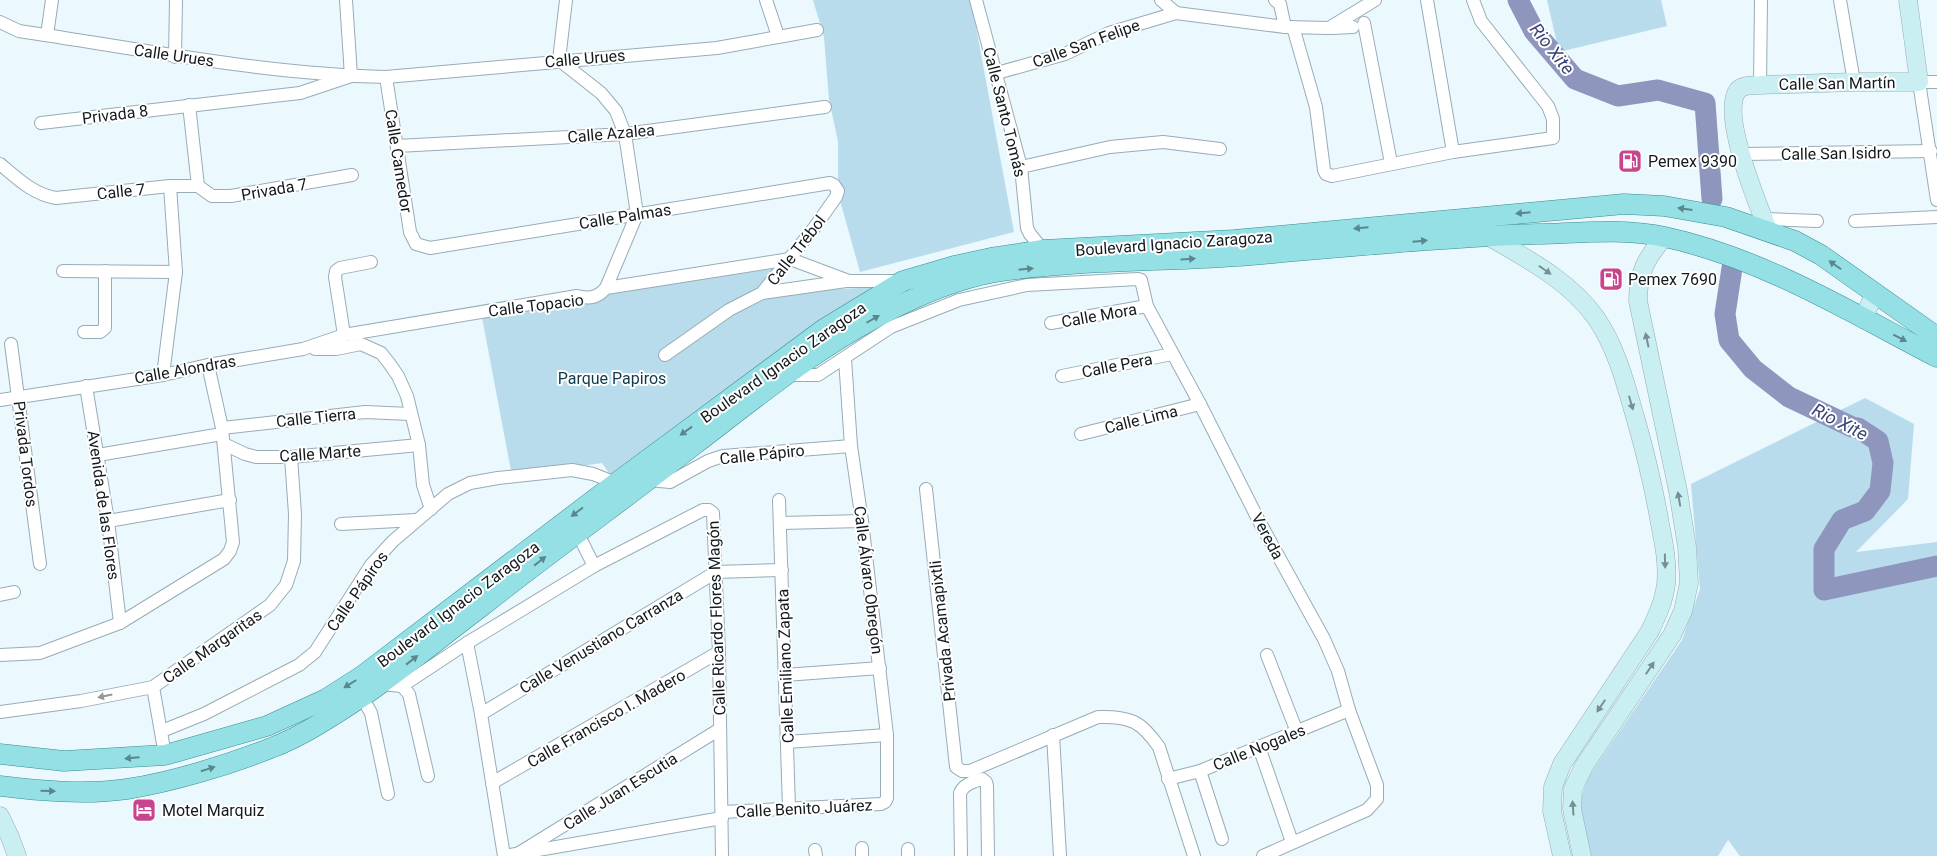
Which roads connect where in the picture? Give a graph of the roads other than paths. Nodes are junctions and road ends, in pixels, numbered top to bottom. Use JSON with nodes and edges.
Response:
{"nodes":[{"id":1,"x":52,"y":0,"type":"edge"},
{"id":2,"x":176,"y":0,"type":"edge"},
{"id":3,"x":346,"y":0,"type":"edge"},
{"id":4,"x":566,"y":0,"type":"edge"},
{"id":5,"x":766,"y":0,"type":"edge"},
{"id":6,"x":976,"y":0,"type":"edge"},
{"id":7,"x":1161,"y":0,"type":"edge"},
{"id":8,"x":1275,"y":0,"type":"edge"},
{"id":9,"x":1375,"y":0,"type":"edge"},
{"id":10,"x":1427,"y":0,"type":"edge"},
{"id":11,"x":1473,"y":0,"type":"edge"},
{"id":12,"x":1761,"y":0,"type":"edge"},
{"id":13,"x":1840,"y":0,"type":"edge"},
{"id":14,"x":1908,"y":0,"type":"edge"},
{"id":15,"x":1176,"y":13,"type":"junction"},
{"id":16,"x":0,"y":22,"type":"edge"},
{"id":17,"x":1289,"y":27,"type":"junction"},
{"id":18,"x":1329,"y":28,"type":"junction"},
{"id":19,"x":817,"y":30,"type":"dead end"},
{"id":20,"x":47,"y":35,"type":"junction"},
{"id":21,"x":778,"y":36,"type":"junction"},
{"id":22,"x":175,"y":57,"type":"junction"},
{"id":23,"x":558,"y":60,"type":"junction"},
{"id":24,"x":996,"y":73,"type":"junction"},
{"id":25,"x":351,"y":76,"type":"junction"},
{"id":26,"x":386,"y":77,"type":"junction"},
{"id":27,"x":1854,"y":82,"type":"junction"},
{"id":28,"x":1919,"y":82,"type":"junction"},
{"id":29,"x":1937,"y":82,"type":"edge"},
{"id":30,"x":1760,"y":85,"type":"junction"},
{"id":31,"x":189,"y":105,"type":"junction"},
{"id":32,"x":825,"y":107,"type":"dead end"},
{"id":33,"x":41,"y":123,"type":"dead end"},
{"id":34,"x":625,"y":134,"type":"junction"},
{"id":35,"x":397,"y":146,"type":"junction"},
{"id":36,"x":1220,"y":148,"type":"dead end"},
{"id":37,"x":1931,"y":151,"type":"junction"},
{"id":38,"x":1453,"y":152,"type":"junction"},
{"id":39,"x":1741,"y":154,"type":"junction"},
{"id":40,"x":1391,"y":163,"type":"junction"},
{"id":41,"x":0,"y":164,"type":"edge"},
{"id":42,"x":1021,"y":167,"type":"junction"},
{"id":43,"x":1935,"y":169,"type":"edge"},
{"id":44,"x":352,"y":175,"type":"dead end"},
{"id":45,"x":834,"y":185,"type":"joint"},
{"id":46,"x":170,"y":186,"type":"junction"},
{"id":47,"x":198,"y":186,"type":"junction"},
{"id":48,"x":1937,"y":200,"type":"edge"},
{"id":49,"x":637,"y":214,"type":"junction"},
{"id":50,"x":1937,"y":217,"type":"edge"},
{"id":51,"x":1817,"y":221,"type":"dead end"},
{"id":52,"x":1855,"y":221,"type":"dead end"},
{"id":53,"x":1766,"y":224,"type":"junction"},
{"id":54,"x":1488,"y":236,"type":"junction"},
{"id":55,"x":1664,"y":237,"type":"junction"},
{"id":56,"x":416,"y":244,"type":"joint"},
{"id":57,"x":1043,"y":250,"type":"junction"},
{"id":58,"x":790,"y":259,"type":"junction"},
{"id":59,"x":371,"y":262,"type":"dead end"},
{"id":60,"x":63,"y":271,"type":"dead end"},
{"id":61,"x":105,"y":271,"type":"junction"},
{"id":62,"x":176,"y":272,"type":"junction"},
{"id":63,"x":849,"y":281,"type":"junction"},
{"id":64,"x":904,"y":281,"type":"junction"},
{"id":65,"x":606,"y":288,"type":"junction"},
{"id":66,"x":762,"y":293,"type":"junction"},
{"id":67,"x":1875,"y":293,"type":"junction"},
{"id":68,"x":1147,"y":306,"type":"junction"},
{"id":69,"x":1863,"y":318,"type":"junction"},
{"id":70,"x":1051,"y":323,"type":"dead end"},
{"id":71,"x":368,"y":331,"type":"joint"},
{"id":72,"x":84,"y":332,"type":"dead end"},
{"id":73,"x":344,"y":335,"type":"junction"},
{"id":74,"x":1937,"y":337,"type":"edge"},
{"id":75,"x":11,"y":344,"type":"dead end"},
{"id":76,"x":303,"y":349,"type":"junction"},
{"id":77,"x":1172,"y":354,"type":"junction"},
{"id":78,"x":664,"y":355,"type":"dead end"},
{"id":79,"x":1937,"y":357,"type":"edge"},
{"id":80,"x":845,"y":359,"type":"junction"},
{"id":81,"x":208,"y":365,"type":"junction"},
{"id":82,"x":163,"y":375,"type":"junction"},
{"id":83,"x":786,"y":375,"type":"junction"},
{"id":84,"x":1062,"y":376,"type":"dead end"},
{"id":85,"x":86,"y":386,"type":"junction"},
{"id":86,"x":19,"y":396,"type":"junction"},
{"id":87,"x":0,"y":400,"type":"edge"},
{"id":88,"x":1200,"y":404,"type":"junction"},
{"id":89,"x":410,"y":414,"type":"junction"},
{"id":90,"x":1081,"y":434,"type":"dead end"},
{"id":91,"x":223,"y":435,"type":"junction"},
{"id":92,"x":419,"y":445,"type":"junction"},
{"id":93,"x":851,"y":446,"type":"junction"},
{"id":94,"x":98,"y":455,"type":"junction"},
{"id":95,"x":291,"y":457,"type":"junction"},
{"id":96,"x":649,"y":480,"type":"junction"},
{"id":97,"x":616,"y":483,"type":"junction"},
{"id":98,"x":926,"y":489,"type":"dead end"},
{"id":99,"x":230,"y":500,"type":"junction"},
{"id":100,"x":779,"y":500,"type":"dead end"},
{"id":101,"x":431,"y":509,"type":"junction"},
{"id":102,"x":416,"y":520,"type":"junction"},
{"id":103,"x":108,"y":521,"type":"junction"},
{"id":104,"x":862,"y":521,"type":"junction"},
{"id":105,"x":781,"y":523,"type":"junction"},
{"id":106,"x":341,"y":524,"type":"dead end"},
{"id":107,"x":578,"y":532,"type":"junction"},
{"id":108,"x":40,"y":564,"type":"dead end"},
{"id":109,"x":594,"y":566,"type":"junction"},
{"id":110,"x":782,"y":570,"type":"junction"},
{"id":111,"x":716,"y":572,"type":"junction"},
{"id":112,"x":14,"y":592,"type":"dead end"},
{"id":113,"x":0,"y":595,"type":"edge"},
{"id":114,"x":120,"y":623,"type":"junction"},
{"id":115,"x":467,"y":643,"type":"junction"},
{"id":116,"x":719,"y":652,"type":"junction"},
{"id":117,"x":0,"y":655,"type":"edge"},
{"id":118,"x":1267,"y":655,"type":"dead end"},
{"id":119,"x":880,"y":668,"type":"junction"},
{"id":120,"x":786,"y":675,"type":"junction"},
{"id":121,"x":379,"y":684,"type":"junction"},
{"id":122,"x":402,"y":686,"type":"junction"},
{"id":123,"x":153,"y":687,"type":"junction"},
{"id":124,"x":362,"y":697,"type":"junction"},
{"id":125,"x":1349,"y":710,"type":"junction"},
{"id":126,"x":0,"y":712,"type":"edge"},
{"id":127,"x":481,"y":714,"type":"junction"},
{"id":128,"x":267,"y":726,"type":"junction"},
{"id":129,"x":720,"y":729,"type":"junction"},
{"id":130,"x":162,"y":731,"type":"junction"},
{"id":131,"x":1297,"y":732,"type":"junction"},
{"id":132,"x":886,"y":735,"type":"junction"},
{"id":133,"x":1053,"y":735,"type":"junction"},
{"id":134,"x":788,"y":742,"type":"junction"},
{"id":135,"x":275,"y":747,"type":"junction"},
{"id":136,"x":1259,"y":747,"type":"junction"},
{"id":137,"x":0,"y":754,"type":"edge"},
{"id":138,"x":166,"y":755,"type":"junction"},
{"id":139,"x":1200,"y":771,"type":"junction"},
{"id":140,"x":428,"y":776,"type":"dead end"},
{"id":141,"x":1168,"y":780,"type":"junction"},
{"id":142,"x":492,"y":783,"type":"junction"},
{"id":143,"x":0,"y":786,"type":"edge"},
{"id":144,"x":388,"y":794,"type":"dead end"},
{"id":145,"x":885,"y":802,"type":"joint"},
{"id":146,"x":790,"y":808,"type":"junction"},
{"id":147,"x":722,"y":815,"type":"junction"},
{"id":148,"x":0,"y":816,"type":"edge"},
{"id":149,"x":5,"y":838,"type":"edge"},
{"id":150,"x":1222,"y":839,"type":"dead end"},
{"id":151,"x":1292,"y":842,"type":"junction"},
{"id":152,"x":519,"y":853,"type":"junction"},
{"id":153,"x":16,"y":856,"type":"edge"},
{"id":154,"x":504,"y":856,"type":"edge"},
{"id":155,"x":722,"y":856,"type":"edge"},
{"id":156,"x":961,"y":856,"type":"edge"},
{"id":157,"x":988,"y":856,"type":"edge"},
{"id":158,"x":1060,"y":856,"type":"edge"},
{"id":159,"x":1194,"y":856,"type":"edge"},
{"id":160,"x":1264,"y":856,"type":"edge"},
{"id":161,"x":1562,"y":856,"type":"edge"},
{"id":162,"x":1582,"y":856,"type":"edge"}],
"edges":[{"from":1,"to":20,"type":"street"},
{"from":2,"to":22,"type":"street"},
{"from":3,"to":25,"type":"street"},
{"from":4,"to":23,"type":"street"},
{"from":5,"to":21,"type":"street"},
{"from":6,"to":24,"type":"street","name":"Calle Santo Tomás"},
{"from":7,"to":15,"type":"street"},
{"from":8,"to":17,"type":"street"},
{"from":9,"to":18,"type":"street"},
{"from":10,"to":38,"type":"street"},
{"from":11,"to":38,"type":"street"},
{"from":12,"to":30,"type":"street"},
{"from":13,"to":27,"type":"street"},
{"from":14,"to":28,"type":"street"},
{"from":15,"to":17,"type":"street","name":"Calle San Felipe"},
{"from":15,"to":24,"type":"street","name":"Calle San Felipe"},
{"from":16,"to":20,"type":"street","name":"Calle Urues"},
{"from":17,"to":18,"type":"street","name":"Calle San Felipe"},
{"from":17,"to":40,"type":"street"},
{"from":18,"to":40,"type":"street","name":"Calle San Felipe"},
{"from":19,"to":21,"type":"street","name":"Calle Urues"},
{"from":20,"to":22,"type":"street","name":"Calle Urues"},
{"from":21,"to":23,"type":"street","name":"Calle Urues"},
{"from":22,"to":25,"type":"street","name":"Calle Urues"},
{"from":23,"to":26,"type":"street","name":"Calle Urues"},
{"from":23,"to":34,"type":"street"},
{"from":24,"to":42,"type":"street","name":"Calle Santo Tomás"},
{"from":25,"to":26,"type":"street","name":"Calle Urues"},
{"from":25,"to":31,"type":"street","name":"Calle Urues"},
{"from":26,"to":35,"type":"street","name":"Calle Camedor"},
{"from":27,"to":28,"type":"street","name":"Calle San Martín"},
{"from":27,"to":30,"type":"street","name":"Calle San Martín"},
{"from":28,"to":29,"type":"street","name":"Calle San Martín"},
{"from":28,"to":37,"type":"street"},
{"from":30,"to":39,"type":"street","name":"Calle San Martín"},
{"from":31,"to":33,"type":"street","name":"Privada 8"},
{"from":31,"to":47,"type":"street"},
{"from":32,"to":34,"type":"street","name":"Calle Azalea"},
{"from":34,"to":35,"type":"street","name":"Calle Azalea"},
{"from":34,"to":49,"type":"street"},
{"from":35,"to":56,"type":"street","name":"Calle Camedor"},
{"from":36,"to":42,"type":"street"},
{"from":37,"to":39,"type":"street","name":"Calle San Isidro"},
{"from":37,"to":43,"type":"street"},
{"from":38,"to":40,"type":"street"},
{"from":39,"to":53,"type":"street"},
{"from":41,"to":46,"type":"street","name":"Calle 7"},
{"from":42,"to":57,"type":"street","name":"Calle Santo Tomás"},
{"from":43,"to":48,"type":"street"},
{"from":44,"to":47,"type":"street","name":"Privada 7"},
{"from":45,"to":49,"type":"street","name":"Calle Palmas"},
{"from":45,"to":58,"type":"street","name":"Calle Trébol"},
{"from":46,"to":47,"type":"street","name":"Calle 7"},
{"from":46,"to":62,"type":"street"},
{"from":49,"to":56,"type":"street","name":"Calle Palmas"},
{"from":49,"to":65,"type":"street"},
{"from":50,"to":52,"type":"street"},
{"from":51,"to":53,"type":"street"},
{"from":53,"to":57,"type":"main road","name":"Boulevard Ignacio Zaragoza","one_way":true},
{"from":67,"to":53,"type":"main road","name":"Boulevard Ignacio Zaragoza","one_way":true},
{"from":54,"to":55,"type":"main road","name":"Boulevard Ignacio Zaragoza"},
{"from":83,"to":54,"type":"main road","name":"Boulevard Ignacio Zaragoza","one_way":true},
{"from":54,"to":161,"type":"street","one_way":true},
{"from":55,"to":69,"type":"main road","name":"Boulevard Ignacio Zaragoza"},
{"from":162,"to":55,"type":"street","one_way":true},
{"from":57,"to":64,"type":"main road","name":"Boulevard Ignacio Zaragoza"},
{"from":58,"to":63,"type":"street"},
{"from":58,"to":65,"type":"street","name":"Calle Topacio"},
{"from":58,"to":66,"type":"street","name":"Calle Trébol"},
{"from":59,"to":73,"type":"street"},
{"from":60,"to":61,"type":"street"},
{"from":61,"to":62,"type":"street"},
{"from":61,"to":72,"type":"street"},
{"from":62,"to":82,"type":"street"},
{"from":63,"to":64,"type":"street"},
{"from":63,"to":66,"type":"street"},
{"from":64,"to":97,"type":"main road","name":"Boulevard Ignacio Zaragoza","one_way":true},
{"from":65,"to":71,"type":"street","name":"Calle Topacio"},
{"from":66,"to":78,"type":"street","name":"Calle Trébol"},
{"from":67,"to":69,"type":"street"},
{"from":67,"to":74,"type":"main road","name":"Boulevard Ignacio Zaragoza"},
{"from":68,"to":70,"type":"street","name":"Calle Mora"},
{"from":68,"to":77,"type":"street","name":"Vereda"},
{"from":68,"to":80,"type":"street","name":"Vereda"},
{"from":69,"to":79,"type":"main road","name":"Boulevard Ignacio Zaragoza","one_way":true},
{"from":71,"to":73,"type":"street","name":"Calle Alondras"},
{"from":73,"to":76,"type":"street","name":"Calle Alondras"},
{"from":75,"to":86,"type":"street","name":"Privada Tordos"},
{"from":76,"to":81,"type":"street","name":"Calle Alondras"},
{"from":76,"to":89,"type":"street"},
{"from":77,"to":84,"type":"street","name":"Calle Pera"},
{"from":77,"to":88,"type":"street","name":"Vereda"},
{"from":80,"to":83,"type":"street"},
{"from":80,"to":93,"type":"street","name":"Calle Álvaro Obregón"},
{"from":81,"to":82,"type":"street","name":"Calle Alondras"},
{"from":81,"to":91,"type":"street"},
{"from":82,"to":85,"type":"street","name":"Calle Alondras"},
{"from":83,"to":96,"type":"main road","name":"Boulevard Ignacio Zaragoza"},
{"from":85,"to":86,"type":"street","name":"Calle Alondras"},
{"from":85,"to":94,"type":"street","name":"Avenida de las Flores"},
{"from":86,"to":87,"type":"street","name":"Calle Alondras"},
{"from":86,"to":108,"type":"street","name":"Privada Tordos"},
{"from":88,"to":90,"type":"street","name":"Calle Lima"},
{"from":88,"to":125,"type":"street","name":"Vereda"},
{"from":89,"to":91,"type":"street","name":"Calle Tierra"},
{"from":89,"to":92,"type":"street"},
{"from":91,"to":94,"type":"street","name":"Calle Tierra"},
{"from":91,"to":95,"type":"street","name":"Calle Marte"},
{"from":91,"to":99,"type":"street"},
{"from":92,"to":95,"type":"street","name":"Calle Marte"},
{"from":92,"to":101,"type":"street"},
{"from":93,"to":96,"type":"street","name":"Calle Pápiro"},
{"from":93,"to":104,"type":"street","name":"Calle Álvaro Obregón"},
{"from":94,"to":103,"type":"street","name":"Avenida de las Flores"},
{"from":95,"to":123,"type":"street","name":"Calle Margaritas"},
{"from":96,"to":107,"type":"main road","name":"Boulevard Ignacio Zaragoza"},
{"from":97,"to":101,"type":"street","name":"Calle Pápiros"},
{"from":97,"to":128,"type":"main road","name":"Boulevard Ignacio Zaragoza","one_way":true},
{"from":98,"to":133,"type":"street","name":"Privada Acamapixtli"},
{"from":99,"to":103,"type":"street"},
{"from":99,"to":114,"type":"street"},
{"from":100,"to":105,"type":"street","name":"Calle Emiliano Zapata"},
{"from":101,"to":102,"type":"street","name":"Calle Pápiros"},
{"from":102,"to":106,"type":"street"},
{"from":102,"to":130,"type":"street","name":"Calle Pápiros"},
{"from":103,"to":114,"type":"street","name":"Avenida de las Flores"},
{"from":104,"to":105,"type":"street"},
{"from":104,"to":119,"type":"street","name":"Calle Álvaro Obregón"},
{"from":105,"to":110,"type":"street","name":"Calle Emiliano Zapata"},
{"from":107,"to":109,"type":"street"},
{"from":121,"to":107,"type":"main road","name":"Boulevard Ignacio Zaragoza","one_way":true},
{"from":109,"to":111,"type":"street","name":"Calle Ricardo Flores Magón"},
{"from":109,"to":115,"type":"street","name":"Calle Ricardo Flores Magón"},
{"from":110,"to":111,"type":"street","name":"Calle Venustiano Carranza"},
{"from":110,"to":120,"type":"street","name":"Calle Emiliano Zapata"},
{"from":111,"to":116,"type":"street","name":"Calle Ricardo Flores Magón"},
{"from":111,"to":127,"type":"street","name":"Calle Venustiano Carranza"},
{"from":112,"to":113,"type":"street"},
{"from":114,"to":117,"type":"street"},
{"from":115,"to":122,"type":"street","name":"Calle Ricardo Flores Magón"},
{"from":115,"to":127,"type":"street"},
{"from":116,"to":129,"type":"street","name":"Calle Ricardo Flores Magón"},
{"from":116,"to":142,"type":"street","name":"Calle Francisco I. Madero"},
{"from":118,"to":131,"type":"street"},
{"from":119,"to":120,"type":"street"},
{"from":119,"to":132,"type":"street","name":"Calle Álvaro Obregón"},
{"from":120,"to":134,"type":"street","name":"Calle Emiliano Zapata"},
{"from":121,"to":122,"type":"street"},
{"from":121,"to":124,"type":"main road","name":"Boulevard Ignacio Zaragoza"},
{"from":122,"to":140,"type":"street"},
{"from":123,"to":126,"type":"street","name":"Calle Margaritas","one_way":true},
{"from":123,"to":130,"type":"street"},
{"from":124,"to":135,"type":"main road","name":"Boulevard Ignacio Zaragoza"},
{"from":124,"to":144,"type":"street"},
{"from":125,"to":131,"type":"street","name":"Calle Nogales"},
{"from":125,"to":151,"type":"street","name":"Vereda"},
{"from":127,"to":142,"type":"street"},
{"from":128,"to":135,"type":"street"},
{"from":128,"to":138,"type":"main road","name":"Boulevard Ignacio Zaragoza"},
{"from":129,"to":147,"type":"street","name":"Calle Ricardo Flores Magón"},
{"from":129,"to":152,"type":"street","name":"Calle Juan Escutia"},
{"from":130,"to":138,"type":"street"},
{"from":131,"to":136,"type":"street","name":"Calle Nogales"},
{"from":132,"to":134,"type":"street"},
{"from":132,"to":145,"type":"street","name":"Calle Álvaro Obregón"},
{"from":133,"to":141,"type":"street"},
{"from":133,"to":158,"type":"street"},
{"from":134,"to":146,"type":"street","name":"Calle Emiliano Zapata"},
{"from":143,"to":135,"type":"main road","name":"Boulevard Ignacio Zaragoza","one_way":true},
{"from":136,"to":139,"type":"street","name":"Calle Nogales"},
{"from":136,"to":151,"type":"street"},
{"from":138,"to":137,"type":"main road","name":"Boulevard Ignacio Zaragoza","one_way":true},
{"from":139,"to":141,"type":"street","name":"Calle Nogales"},
{"from":139,"to":150,"type":"street"},
{"from":141,"to":159,"type":"street"},
{"from":142,"to":154,"type":"street"},
{"from":145,"to":146,"type":"street","name":"Calle Benito Juárez"},
{"from":146,"to":147,"type":"street","name":"Calle Benito Juárez"},
{"from":147,"to":152,"type":"street","name":"Calle Benito Juárez"},
{"from":147,"to":155,"type":"street","name":"Calle Ricardo Flores Magón"},
{"from":148,"to":149,"type":"street"},
{"from":149,"to":153,"type":"street"},
{"from":151,"to":160,"type":"street"},
{"from":152,"to":154,"type":"street","name":"Calle Benito Juárez"},
{"from":156,"to":157,"type":"street"}]}
